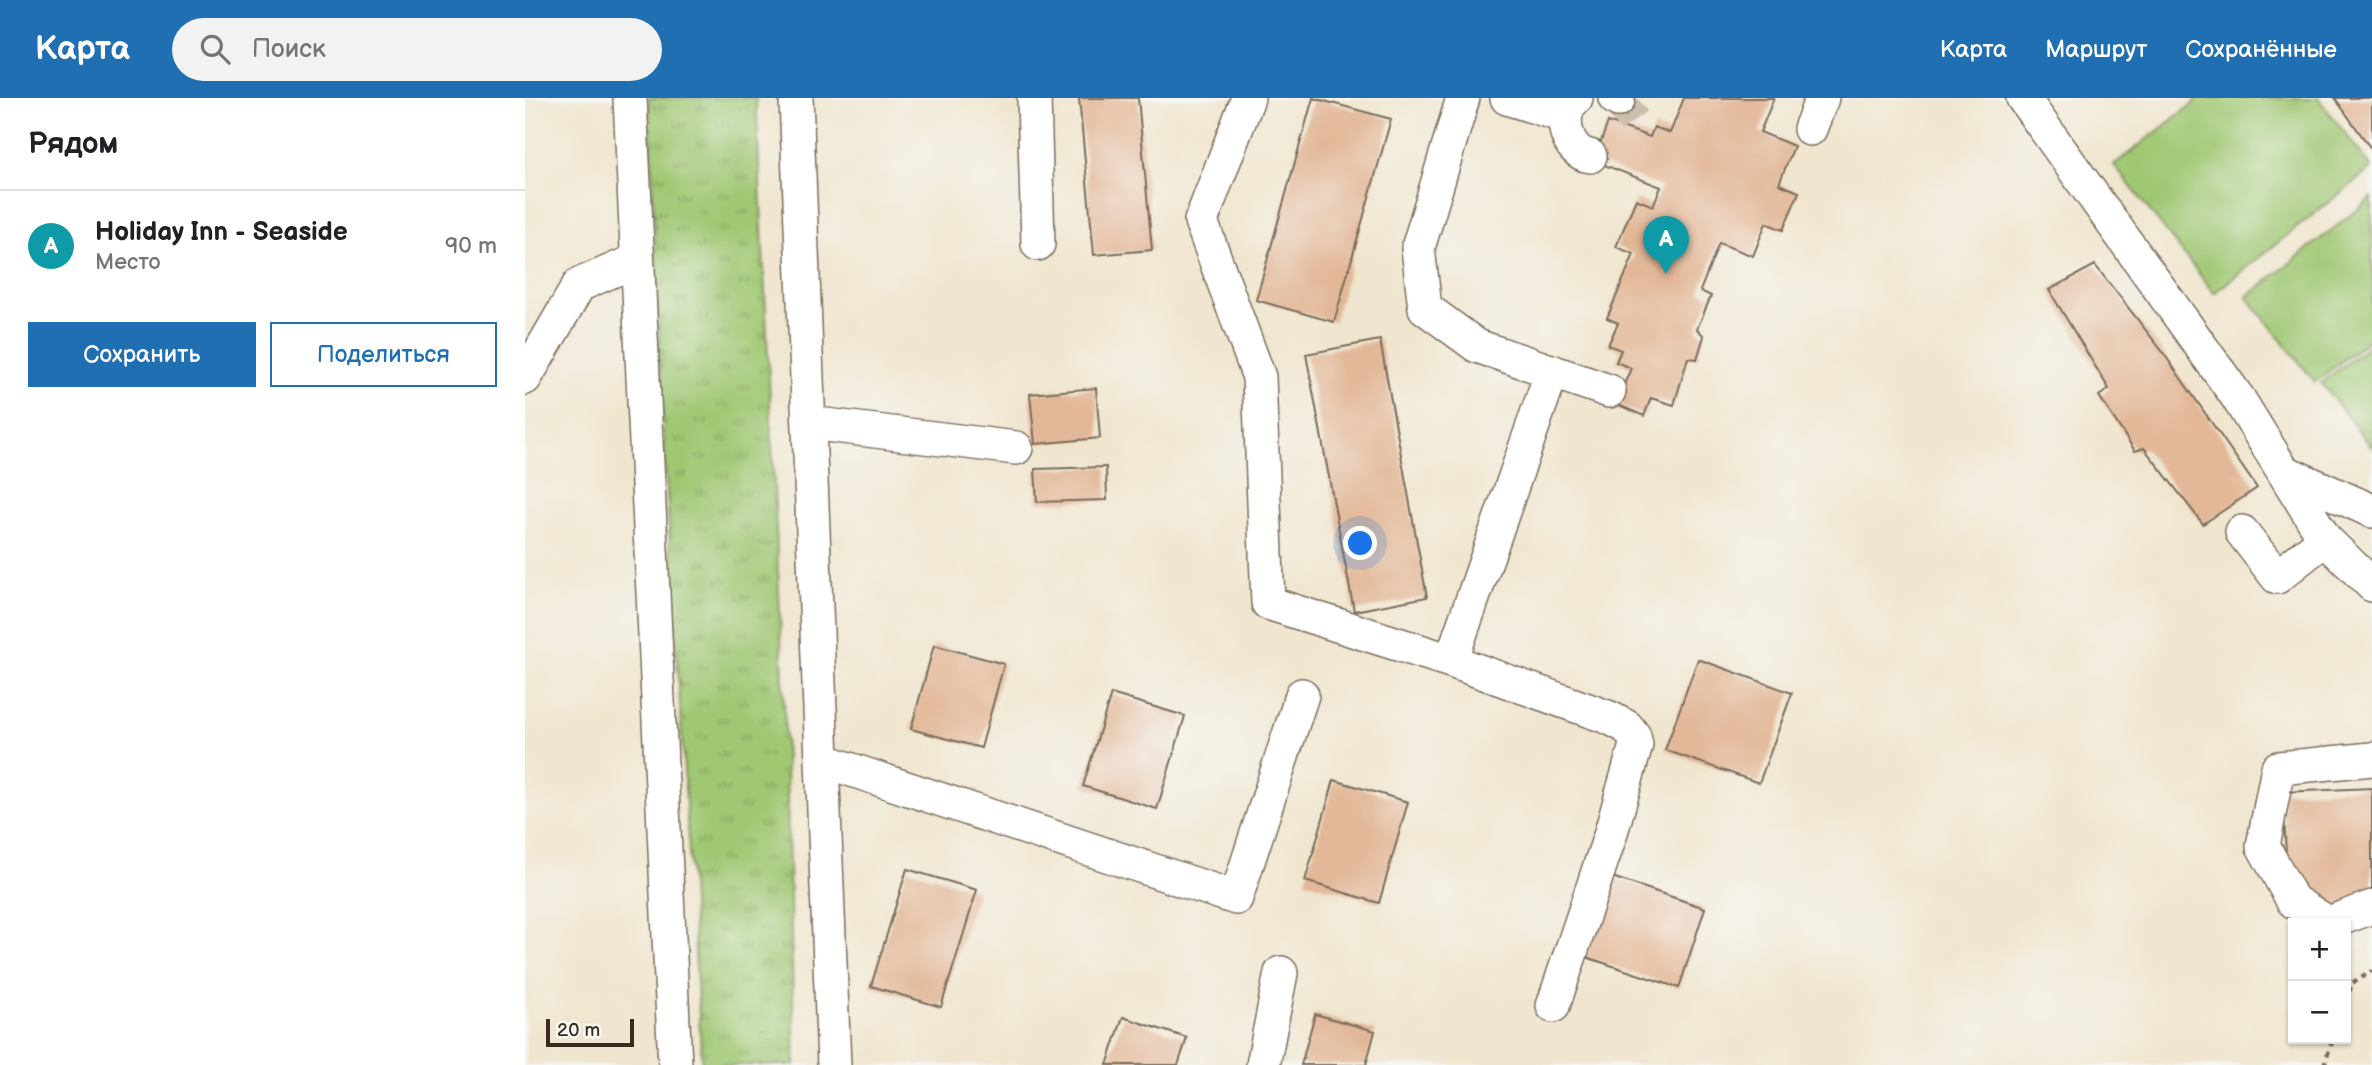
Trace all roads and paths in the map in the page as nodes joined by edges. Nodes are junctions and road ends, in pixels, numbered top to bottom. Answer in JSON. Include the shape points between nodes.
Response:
{"nodes":[{"id":1,"x":630,"y":98,"type":"edge"},
{"id":2,"x":796,"y":98,"type":"edge"},
{"id":3,"x":1034,"y":98,"type":"edge"},
{"id":4,"x":1248,"y":98,"type":"edge"},
{"id":5,"x":1463,"y":98,"type":"edge"},
{"id":6,"x":1507,"y":98,"type":"edge"},
{"id":7,"x":1822,"y":98,"type":"edge"},
{"id":8,"x":2023,"y":98,"type":"edge"},
{"id":9,"x":1570,"y":107,"type":"edge"},
{"id":10,"x":1810,"y":130,"type":"dead end"},
{"id":11,"x":1590,"y":156,"type":"dead end"},
{"id":12,"x":1038,"y":244,"type":"dead end"},
{"id":13,"x":637,"y":260,"type":"junction"},
{"id":14,"x":1552,"y":371,"type":"junction"},
{"id":15,"x":525,"y":378,"type":"edge"},
{"id":16,"x":1609,"y":391,"type":"dead end"},
{"id":17,"x":809,"y":423,"type":"junction"},
{"id":18,"x":1016,"y":448,"type":"dead end"},
{"id":19,"x":2285,"y":471,"type":"junction"},
{"id":20,"x":2372,"y":511,"type":"edge"},
{"id":21,"x":2242,"y":532,"type":"dead end"},
{"id":22,"x":2325,"y":539,"type":"junction"},
{"id":23,"x":2372,"y":585,"type":"edge"},
{"id":24,"x":1451,"y":661,"type":"junction"},
{"id":25,"x":1302,"y":695,"type":"dead end"},
{"id":26,"x":2372,"y":759,"type":"edge"},
{"id":27,"x":822,"y":760,"type":"junction"},
{"id":28,"x":2372,"y":907,"type":"edge"},
{"id":29,"x":2320,"y":918,"type":"edge"},
{"id":30,"x":2342,"y":918,"type":"edge"},
{"id":31,"x":2372,"y":971,"type":"edge"},
{"id":32,"x":1281,"y":973,"type":"dead end"},
{"id":33,"x":2351,"y":986,"type":"edge"},
{"id":34,"x":1553,"y":1006,"type":"dead end"},
{"id":35,"x":2331,"y":1044,"type":"edge"},
{"id":36,"x":675,"y":1065,"type":"edge"},
{"id":37,"x":834,"y":1065,"type":"edge"},
{"id":38,"x":1263,"y":1065,"type":"edge"},
{"id":39,"x":2323,"y":1065,"type":"edge"}],
"edges":[{"from":1,"to":13,"type":"lane"},
{"from":2,"to":17,"type":"lane"},
{"from":3,"to":12,"type":"lane"},
{"from":4,"to":24,"type":"lane","via":[[1201,221],[1259,377],[1268,603]]},
{"from":5,"to":14,"type":"lane","via":[[1418,248],[1425,308],[1477,346]]},
{"from":6,"to":9,"type":"lane"},
{"from":7,"to":10,"type":"lane"},
{"from":8,"to":19,"type":"lane","via":[[2173,305]]},
{"from":9,"to":11,"type":"lane","via":[[1565,129],[1582,155]]},
{"from":13,"to":15,"type":"lane","via":[[579,285]]},
{"from":13,"to":36,"type":"lane"},
{"from":14,"to":16,"type":"lane"},
{"from":14,"to":24,"type":"lane"},
{"from":17,"to":18,"type":"lane"},
{"from":17,"to":27,"type":"lane"},
{"from":19,"to":20,"type":"lane"},
{"from":19,"to":22,"type":"lane"},
{"from":21,"to":22,"type":"lane","via":[[2277,577]]},
{"from":22,"to":23,"type":"lane"},
{"from":24,"to":34,"type":"lane","via":[[1610,718],[1634,736],[1626,786]]},
{"from":25,"to":27,"type":"lane","via":[[1236,898]]},
{"from":26,"to":29,"type":"lane","via":[[2278,768],[2263,846],[2293,901]]},
{"from":27,"to":37,"type":"lane"},
{"from":28,"to":30,"type":"lane"},
{"from":31,"to":33,"type":"path"},
{"from":32,"to":38,"type":"lane"},
{"from":35,"to":39,"type":"path"}]}
